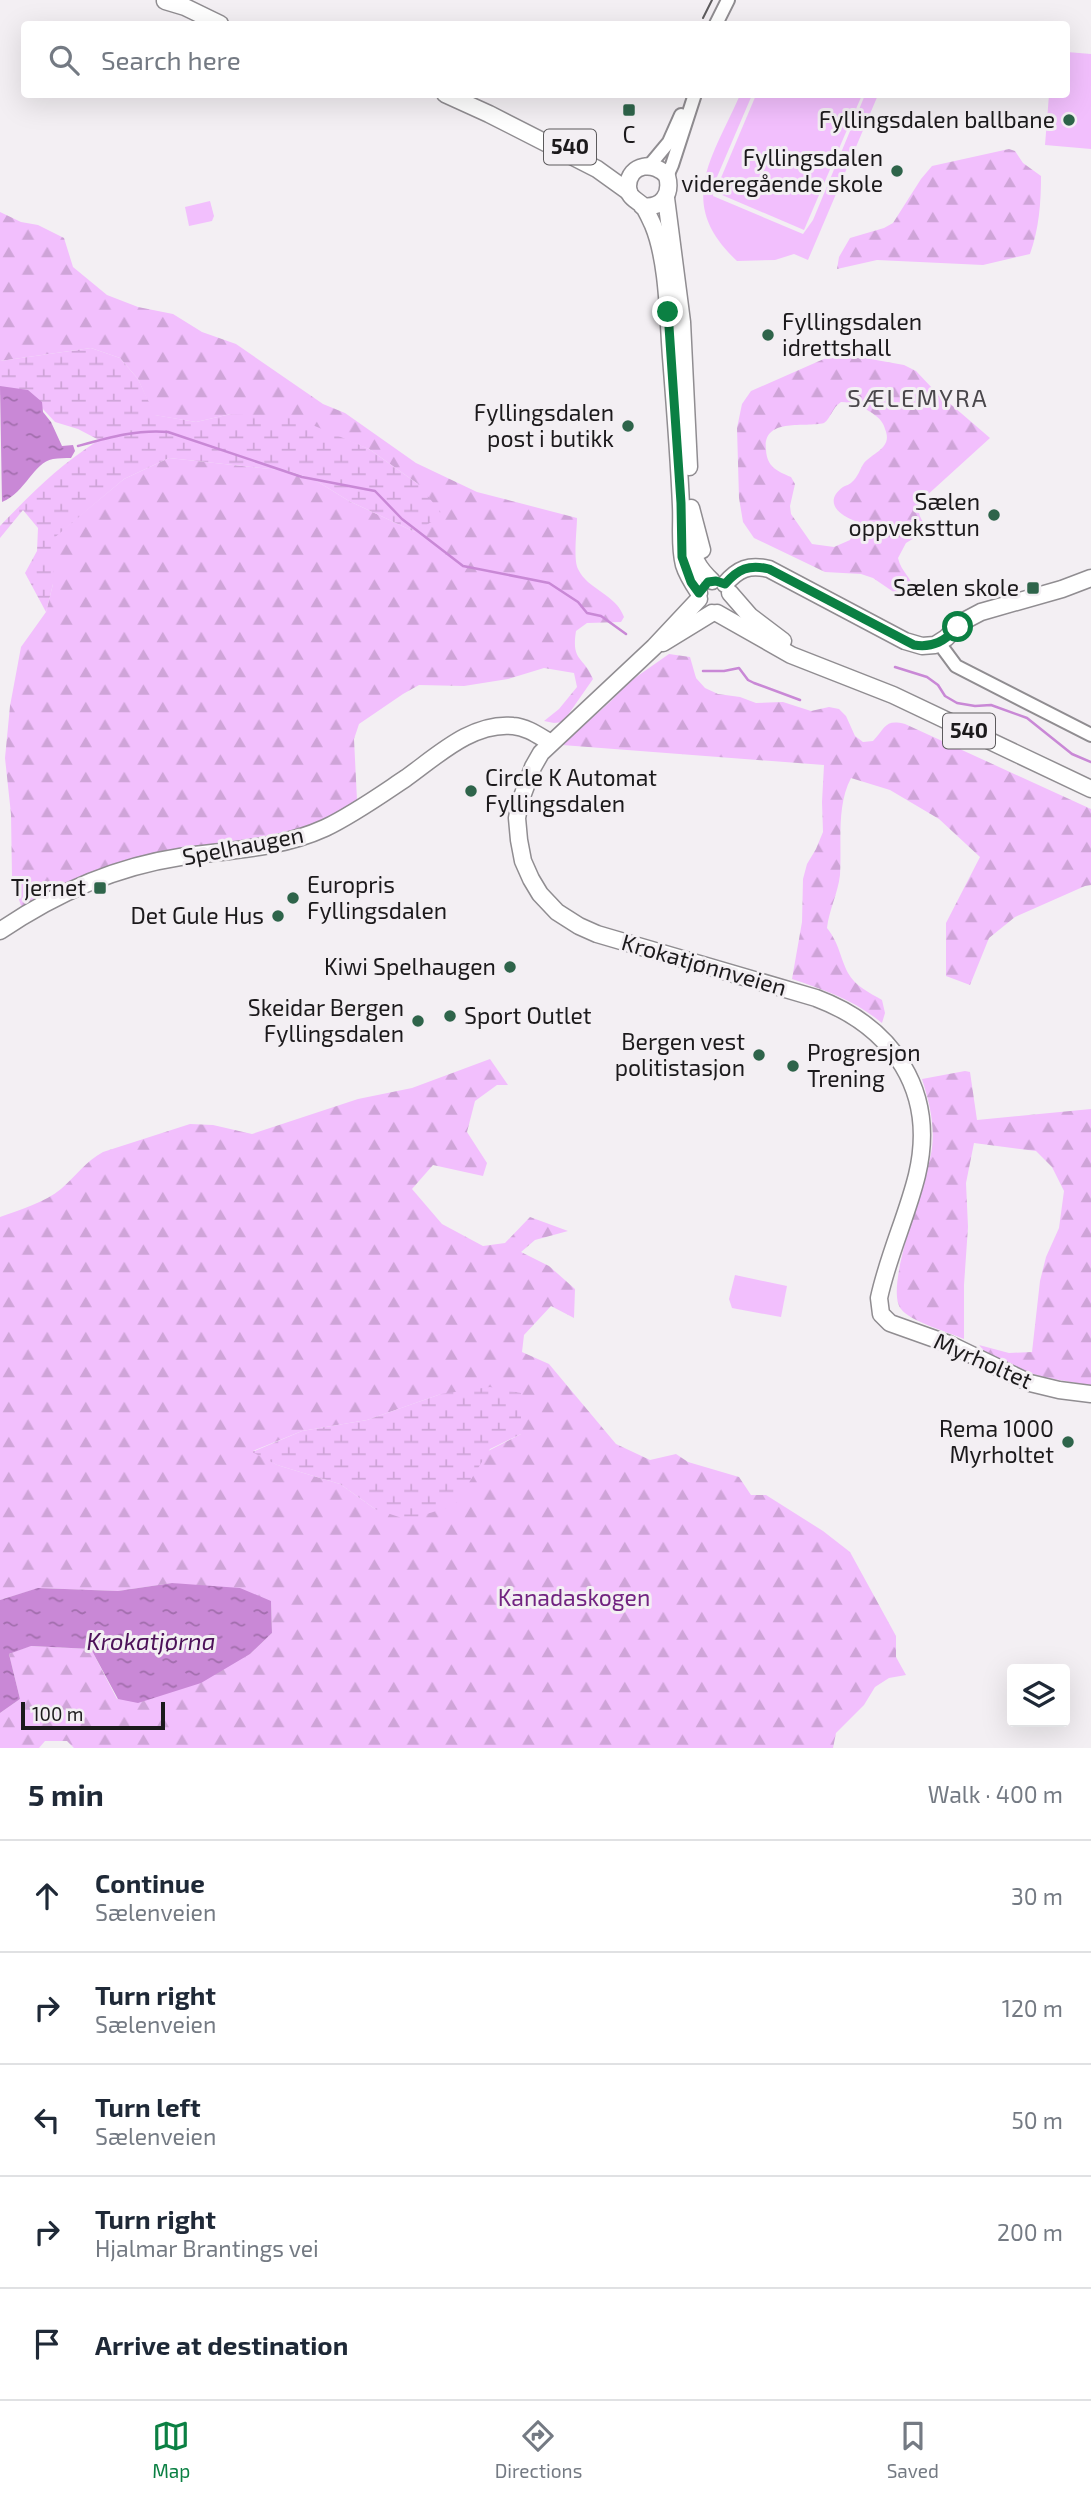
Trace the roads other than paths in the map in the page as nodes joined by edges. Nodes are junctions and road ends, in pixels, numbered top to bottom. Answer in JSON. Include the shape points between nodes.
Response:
{"nodes":[{"id":1,"x":164,"y":0,"type":"edge"},
{"id":2,"x":728,"y":0,"type":"edge"},
{"id":3,"x":734,"y":0,"type":"edge"},
{"id":4,"x":191,"y":21,"type":"edge"},
{"id":5,"x":214,"y":21,"type":"edge"},
{"id":6,"x":718,"y":21,"type":"edge"},
{"id":7,"x":724,"y":21,"type":"edge"},
{"id":8,"x":454,"y":98,"type":"edge"},
{"id":9,"x":474,"y":98,"type":"edge"},
{"id":10,"x":686,"y":98,"type":"edge"},
{"id":11,"x":694,"y":98,"type":"edge"},
{"id":12,"x":641,"y":169,"type":"junction"},
{"id":13,"x":667,"y":176,"type":"junction"},
{"id":14,"x":629,"y":192,"type":"junction"},
{"id":15,"x":666,"y":198,"type":"junction"},
{"id":16,"x":642,"y":206,"type":"junction"},
{"id":17,"x":1091,"y":578,"type":"edge"},
{"id":18,"x":721,"y":585,"type":"junction"},
{"id":19,"x":699,"y":596,"type":"junction"},
{"id":20,"x":715,"y":612,"type":"junction"},
{"id":21,"x":939,"y":643,"type":"junction"},
{"id":22,"x":654,"y":647,"type":"junction"},
{"id":23,"x":846,"y":676,"type":"junction"},
{"id":24,"x":1091,"y":735,"type":"edge"},
{"id":25,"x":551,"y":743,"type":"junction"},
{"id":26,"x":1091,"y":789,"type":"edge"},
{"id":27,"x":0,"y":931,"type":"edge"},
{"id":28,"x":881,"y":1314,"type":"joint"},
{"id":29,"x":1091,"y":1394,"type":"edge"}],
"edges":[{"from":1,"to":4,"type":"main road"},
{"from":1,"to":5,"type":"main road"},
{"from":2,"to":6,"type":"street"},
{"from":3,"to":7,"type":"street"},
{"from":8,"to":14,"type":"main road","number":"540","via":[[597,169]]},
{"from":9,"to":12,"type":"main road","number":"540","via":[[599,161]]},
{"from":10,"to":12,"type":"street","via":[[669,142]]},
{"from":11,"to":13,"type":"street"},
{"from":12,"to":13,"type":"main road","number":"540","via":[[660,169]]},
{"from":12,"to":14,"type":"main road","via":[[629,180]]},
{"from":13,"to":15,"type":"main road","number":"540"},
{"from":14,"to":16,"type":"main road","number":"540"},
{"from":15,"to":16,"type":"main road"},
{"from":15,"to":18,"type":"main road","number":"540","via":[[682,322],[691,508],[701,546]]},
{"from":16,"to":19,"type":"main road","number":"540","via":[[659,243],[682,557]]},
{"from":17,"to":21,"type":"main road","via":[[981,612]]},
{"from":18,"to":19,"type":"main road","via":[[704,585]]},
{"from":18,"to":20,"type":"main road","via":[[729,603]]},
{"from":18,"to":21,"type":"main road","via":[[750,566],[769,569],[905,641],[922,646]]},
{"from":18,"to":23,"type":"main road","number":"540","via":[[779,639]]},
{"from":19,"to":20,"type":"main road","number":"540","via":[[703,608]]},
{"from":19,"to":22,"type":"main road","name":"Krokatjønnveien"},
{"from":20,"to":22,"type":"main road","name":"Krokatjønnveien"},
{"from":20,"to":23,"type":"main road","number":"540","via":[[791,655]]},
{"from":21,"to":24,"type":"street","via":[[962,670]]},
{"from":22,"to":25,"type":"main road","name":"Krokatjønnveien"},
{"from":23,"to":26,"type":"main road","number":"540"},
{"from":25,"to":27,"type":"main road","name":"Spelhaugen","via":[[516,726],[486,728],[460,740],[359,809],[309,835],[122,869],[57,897]]},
{"from":25,"to":28,"type":"main road","name":"Krokatjønnveien","via":[[533,767],[517,818],[523,861],[557,912],[597,934],[838,1006],[876,1031],[908,1074],[920,1114],[920,1160],[880,1292]]},
{"from":28,"to":29,"type":"main road","name":"Myrholtet","via":[[890,1323],[949,1344],[1022,1380]]}]}
